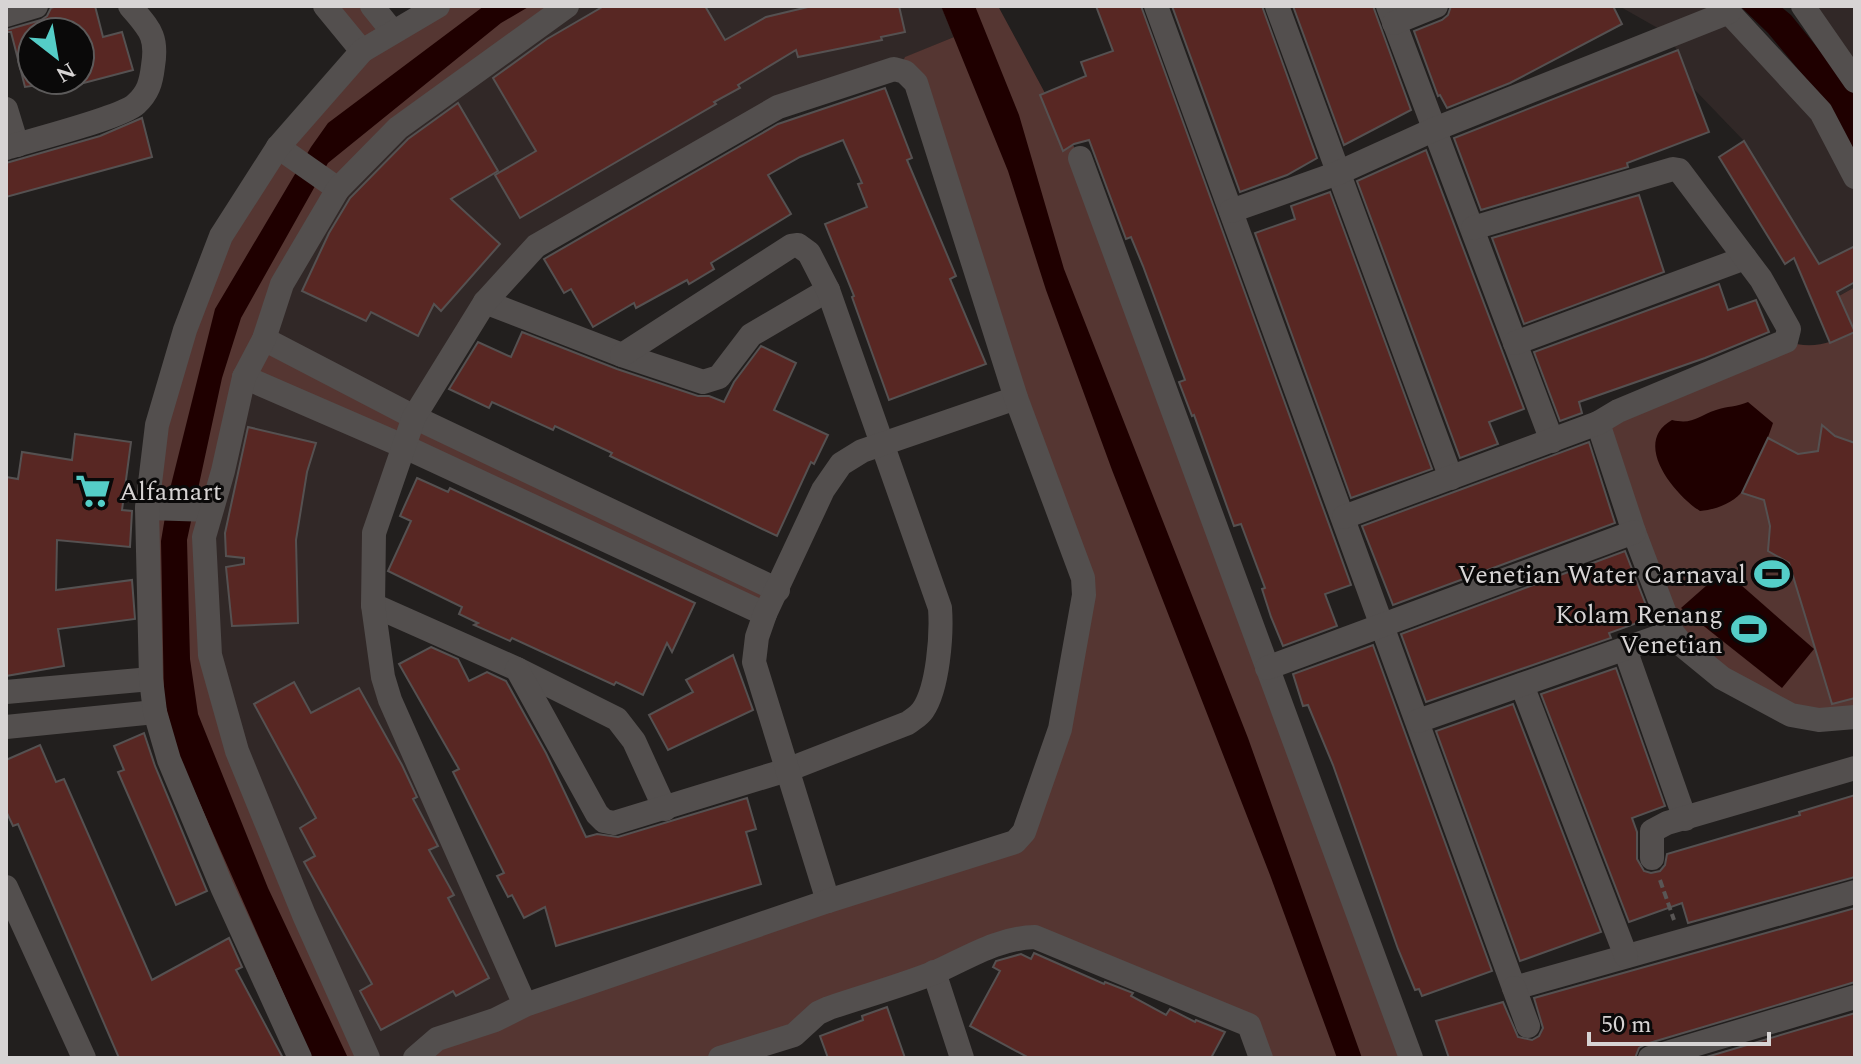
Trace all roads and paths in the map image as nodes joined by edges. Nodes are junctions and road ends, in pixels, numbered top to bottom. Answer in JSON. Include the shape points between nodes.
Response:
{"nodes":[{"id":1,"x":36,"y":6,"type":"edge"},
{"id":2,"x":130,"y":6,"type":"edge"},
{"id":3,"x":325,"y":6,"type":"edge"},
{"id":4,"x":372,"y":6,"type":"edge"},
{"id":5,"x":438,"y":6,"type":"edge"},
{"id":6,"x":567,"y":6,"type":"edge"},
{"id":7,"x":1156,"y":6,"type":"edge"},
{"id":8,"x":1277,"y":6,"type":"edge"},
{"id":9,"x":1436,"y":6,"type":"edge"},
{"id":10,"x":1803,"y":6,"type":"edge"},
{"id":11,"x":1726,"y":9,"type":"edge"},
{"id":12,"x":6,"y":15,"type":"edge"},
{"id":13,"x":1391,"y":15,"type":"edge"},
{"id":14,"x":393,"y":32,"type":"junction"},
{"id":15,"x":362,"y":51,"type":"junction"},
{"id":16,"x":1855,"y":81,"type":"edge"},
{"id":17,"x":6,"y":109,"type":"edge"},
{"id":18,"x":1435,"y":129,"type":"junction"},
{"id":19,"x":11,"y":146,"type":"edge"},
{"id":20,"x":288,"y":153,"type":"junction"},
{"id":21,"x":1080,"y":158,"type":"dead end"},
{"id":22,"x":1338,"y":173,"type":"junction"},
{"id":23,"x":1855,"y":177,"type":"edge"},
{"id":24,"x":332,"y":185,"type":"junction"},
{"id":25,"x":1231,"y":211,"type":"junction"},
{"id":26,"x":1473,"y":228,"type":"junction"},
{"id":27,"x":1745,"y":258,"type":"junction"},
{"id":28,"x":828,"y":290,"type":"junction"},
{"id":29,"x":485,"y":302,"type":"junction"},
{"id":30,"x":264,"y":339,"type":"junction"},
{"id":31,"x":1515,"y":343,"type":"junction"},
{"id":32,"x":622,"y":355,"type":"junction"},
{"id":33,"x":244,"y":377,"type":"junction"},
{"id":34,"x":1016,"y":398,"type":"junction"},
{"id":35,"x":414,"y":417,"type":"junction"},
{"id":36,"x":1598,"y":423,"type":"junction"},
{"id":37,"x":1552,"y":441,"type":"junction"},
{"id":38,"x":883,"y":444,"type":"junction"},
{"id":39,"x":403,"y":446,"type":"junction"},
{"id":40,"x":1451,"y":478,"type":"junction"},
{"id":41,"x":565,"y":489,"type":"junction"},
{"id":42,"x":147,"y":508,"type":"junction"},
{"id":43,"x":211,"y":510,"type":"junction"},
{"id":44,"x":551,"y":515,"type":"junction"},
{"id":45,"x":1344,"y":517,"type":"junction"},
{"id":46,"x":1634,"y":532,"type":"junction"},
{"id":47,"x":778,"y":590,"type":"junction"},
{"id":48,"x":373,"y":605,"type":"junction"},
{"id":49,"x":765,"y":614,"type":"junction"},
{"id":50,"x":1383,"y":625,"type":"junction"},
{"id":51,"x":1672,"y":632,"type":"junction"},
{"id":52,"x":1625,"y":649,"type":"junction"},
{"id":53,"x":1267,"y":668,"type":"junction"},
{"id":54,"x":517,"y":669,"type":"junction"},
{"id":55,"x":151,"y":679,"type":"junction"},
{"id":56,"x":1522,"y":685,"type":"junction"},
{"id":57,"x":6,"y":692,"type":"edge"},
{"id":58,"x":155,"y":712,"type":"junction"},
{"id":59,"x":1855,"y":717,"type":"edge"},
{"id":60,"x":1418,"y":721,"type":"junction"},
{"id":61,"x":6,"y":727,"type":"edge"},
{"id":62,"x":1855,"y":768,"type":"edge"},
{"id":63,"x":787,"y":770,"type":"junction"},
{"id":64,"x":665,"y":809,"type":"junction"},
{"id":65,"x":1685,"y":819,"type":"junction"},
{"id":66,"x":1652,"y":858,"type":"joint"},
{"id":67,"x":6,"y":887,"type":"edge"},
{"id":68,"x":1855,"y":892,"type":"edge"},
{"id":69,"x":828,"y":901,"type":"junction"},
{"id":70,"x":1682,"y":941,"type":"junction"},
{"id":71,"x":1626,"y":956,"type":"junction"},
{"id":72,"x":934,"y":972,"type":"junction"},
{"id":73,"x":1514,"y":988,"type":"junction"},
{"id":74,"x":1855,"y":997,"type":"edge"},
{"id":75,"x":525,"y":1005,"type":"junction"},
{"id":76,"x":1528,"y":1026,"type":"dead end"},
{"id":77,"x":798,"y":1046,"type":"edge"},
{"id":78,"x":963,"y":1057,"type":"edge"},
{"id":79,"x":84,"y":1058,"type":"edge"},
{"id":80,"x":300,"y":1058,"type":"edge"},
{"id":81,"x":368,"y":1058,"type":"edge"},
{"id":82,"x":415,"y":1058,"type":"edge"},
{"id":83,"x":720,"y":1058,"type":"edge"},
{"id":84,"x":1261,"y":1058,"type":"edge"},
{"id":85,"x":1411,"y":1058,"type":"edge"},
{"id":86,"x":1650,"y":1058,"type":"edge"}],
"edges":[{"from":1,"to":12,"type":"street"},
{"from":2,"to":19,"type":"street","via":[[155,40],[147,93],[128,110]]},
{"from":3,"to":15,"type":"street"},
{"from":4,"to":14,"type":"street"},
{"from":5,"to":14,"type":"street"},
{"from":6,"to":24,"type":"street","via":[[398,128]]},
{"from":7,"to":25,"type":"street"},
{"from":8,"to":22,"type":"street"},
{"from":9,"to":13,"type":"street"},
{"from":10,"to":16,"type":"street"},
{"from":11,"to":18,"type":"street"},
{"from":11,"to":23,"type":"street","via":[[1821,112]]},
{"from":13,"to":18,"type":"street"},
{"from":14,"to":15,"type":"street"},
{"from":15,"to":20,"type":"street"},
{"from":17,"to":19,"type":"street"},
{"from":18,"to":22,"type":"street"},
{"from":18,"to":26,"type":"street"},
{"from":20,"to":24,"type":"street"},
{"from":20,"to":42,"type":"street","via":[[221,236],[157,425]]},
{"from":21,"to":53,"type":"street"},
{"from":22,"to":25,"type":"street"},
{"from":22,"to":40,"type":"street"},
{"from":24,"to":30,"type":"street","via":[[282,284]]},
{"from":25,"to":45,"type":"street"},
{"from":26,"to":27,"type":"street","via":[[1673,169],[1683,173]]},
{"from":26,"to":31,"type":"street"},
{"from":27,"to":31,"type":"street"},
{"from":27,"to":36,"type":"street","via":[[1789,329],[1786,341]]},
{"from":28,"to":32,"type":"street","via":[[751,335],[715,380],[703,382]]},
{"from":28,"to":32,"type":"street","via":[[809,253],[791,246]]},
{"from":28,"to":38,"type":"street"},
{"from":29,"to":32,"type":"street"},
{"from":29,"to":34,"type":"street","via":[[536,246],[751,122],[778,107],[894,69],[916,83]]},
{"from":29,"to":35,"type":"street"},
{"from":30,"to":33,"type":"street"},
{"from":30,"to":35,"type":"street"},
{"from":31,"to":37,"type":"street"},
{"from":33,"to":39,"type":"street"},
{"from":33,"to":43,"type":"street"},
{"from":34,"to":38,"type":"street"},
{"from":34,"to":69,"type":"street","via":[[1083,578],[1084,595],[1060,729],[1029,821],[1015,842]]},
{"from":35,"to":39,"type":"street"},
{"from":35,"to":41,"type":"street"},
{"from":36,"to":37,"type":"street"},
{"from":36,"to":46,"type":"street"},
{"from":37,"to":40,"type":"street"},
{"from":38,"to":47,"type":"street","via":[[841,464],[823,490]]},
{"from":38,"to":63,"type":"street","via":[[940,608],[940,647],[928,700],[908,723]]},
{"from":39,"to":44,"type":"street"},
{"from":39,"to":48,"type":"street","via":[[374,533]]},
{"from":40,"to":45,"type":"street"},
{"from":41,"to":44,"type":"street"},
{"from":41,"to":47,"type":"street"},
{"from":42,"to":43,"type":"street"},
{"from":42,"to":55,"type":"street"},
{"from":43,"to":81,"type":"street","via":[[204,537],[210,655],[237,751]]},
{"from":44,"to":49,"type":"street"},
{"from":45,"to":50,"type":"street"},
{"from":46,"to":50,"type":"street"},
{"from":46,"to":51,"type":"street"},
{"from":47,"to":49,"type":"street"},
{"from":48,"to":54,"type":"street"},
{"from":48,"to":75,"type":"street","via":[[390,700]]},
{"from":49,"to":63,"type":"street","via":[[754,662]]},
{"from":50,"to":53,"type":"street"},
{"from":50,"to":60,"type":"street"},
{"from":51,"to":52,"type":"street"},
{"from":51,"to":59,"type":"street","via":[[1722,678],[1791,715],[1819,720]]},
{"from":52,"to":56,"type":"street"},
{"from":52,"to":65,"type":"street"},
{"from":53,"to":85,"type":"street"},
{"from":54,"to":64,"type":"street","via":[[617,719],[634,741]]},
{"from":54,"to":64,"type":"street","via":[[604,821]]},
{"from":55,"to":57,"type":"street"},
{"from":55,"to":58,"type":"street"},
{"from":56,"to":60,"type":"street"},
{"from":56,"to":71,"type":"street"},
{"from":58,"to":61,"type":"street"},
{"from":58,"to":80,"type":"street","via":[[217,875]]},
{"from":60,"to":73,"type":"street"},
{"from":62,"to":65,"type":"street"},
{"from":63,"to":64,"type":"street"},
{"from":63,"to":69,"type":"street"},
{"from":65,"to":66,"type":"street","via":[[1652,831]]},
{"from":66,"to":70,"type":"path"},
{"from":67,"to":79,"type":"street"},
{"from":68,"to":70,"type":"street"},
{"from":69,"to":75,"type":"street"},
{"from":70,"to":71,"type":"street"},
{"from":71,"to":73,"type":"street"},
{"from":72,"to":77,"type":"street","via":[[818,1013]]},
{"from":72,"to":78,"type":"street"},
{"from":72,"to":84,"type":"street","via":[[995,943],[1035,937],[1238,1019],[1249,1025]]},
{"from":73,"to":76,"type":"street"},
{"from":74,"to":86,"type":"street"},
{"from":75,"to":82,"type":"street","via":[[437,1039]]},
{"from":77,"to":83,"type":"street"}]}
